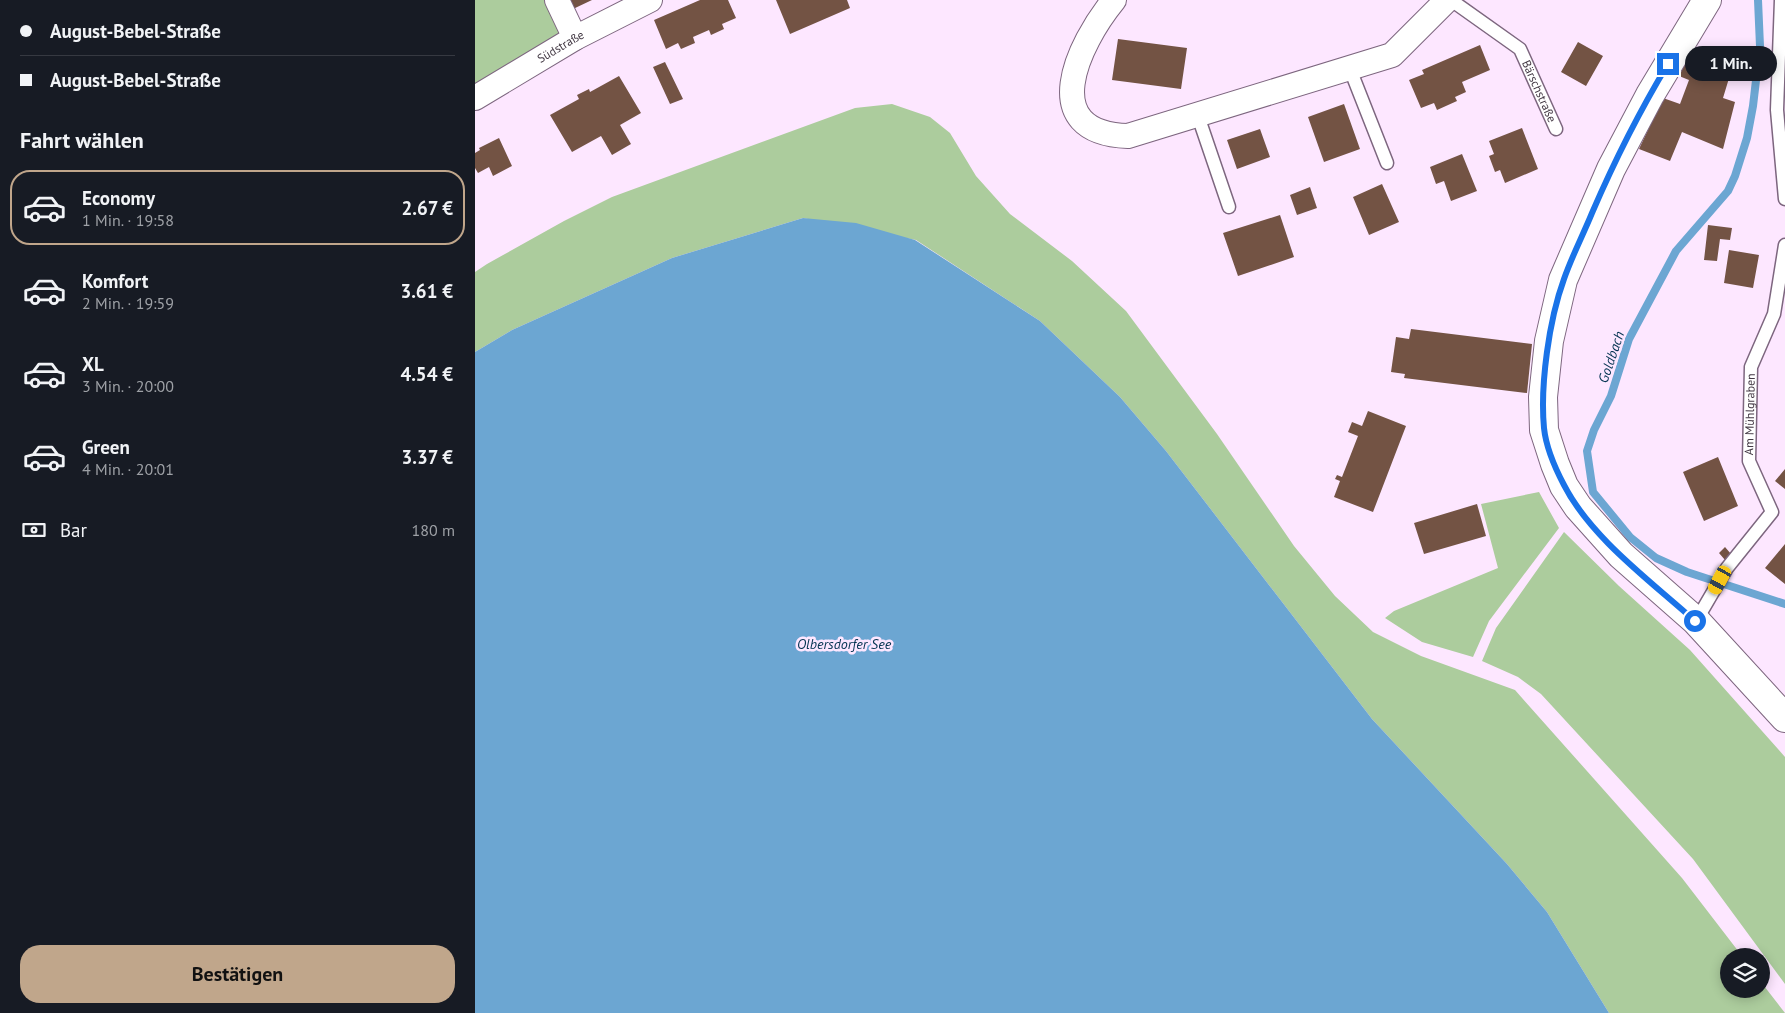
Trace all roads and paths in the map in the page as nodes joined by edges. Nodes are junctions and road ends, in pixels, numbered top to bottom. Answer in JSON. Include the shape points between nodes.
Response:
{"nodes":[{"id":1,"x":557,"y":0,"type":"edge"},
{"id":2,"x":650,"y":0,"type":"edge"},
{"id":3,"x":1114,"y":0,"type":"edge"},
{"id":4,"x":1449,"y":0,"type":"edge"},
{"id":5,"x":1707,"y":0,"type":"edge"},
{"id":6,"x":1781,"y":0,"type":"edge"},
{"id":7,"x":575,"y":38,"type":"junction"},
{"id":8,"x":1350,"y":69,"type":"junction"},
{"id":9,"x":475,"y":98,"type":"edge"},
{"id":10,"x":1198,"y":116,"type":"junction"},
{"id":11,"x":1556,"y":129,"type":"dead end"},
{"id":12,"x":1387,"y":162,"type":"dead end"},
{"id":13,"x":1785,"y":199,"type":"edge"},
{"id":14,"x":1229,"y":207,"type":"dead end"},
{"id":15,"x":1785,"y":245,"type":"edge"},
{"id":16,"x":1695,"y":621,"type":"junction"},
{"id":17,"x":1785,"y":718,"type":"edge"}],
"edges":[{"from":1,"to":7,"type":"street"},
{"from":2,"to":7,"type":"street","name":"Südstraße"},
{"from":3,"to":10,"type":"street","name":"Bärschstraße","via":[[1089,37],[1076,69],[1071,97],[1073,109],[1089,126],[1106,136],[1134,136]]},
{"from":4,"to":8,"type":"street","name":"Bärschstraße","via":[[1392,55]]},
{"from":4,"to":11,"type":"lane","name":"Bärschstraße","via":[[1520,49]]},
{"from":5,"to":16,"type":"street","via":[[1650,95],[1611,169],[1563,280],[1549,341],[1543,397],[1544,430],[1549,449],[1564,486],[1578,507],[1621,554]]},
{"from":6,"to":13,"type":"lane","via":[[1777,110]]},
{"from":7,"to":9,"type":"street","name":"Südstraße"},
{"from":8,"to":10,"type":"street","name":"Bärschstraße"},
{"from":8,"to":12,"type":"lane"},
{"from":10,"to":14,"type":"lane"},
{"from":15,"to":16,"type":"lane","name":"Am Mühlgraben","via":[[1774,314],[1751,367],[1749,461],[1772,512],[1727,568]]},
{"from":16,"to":17,"type":"street"}]}
